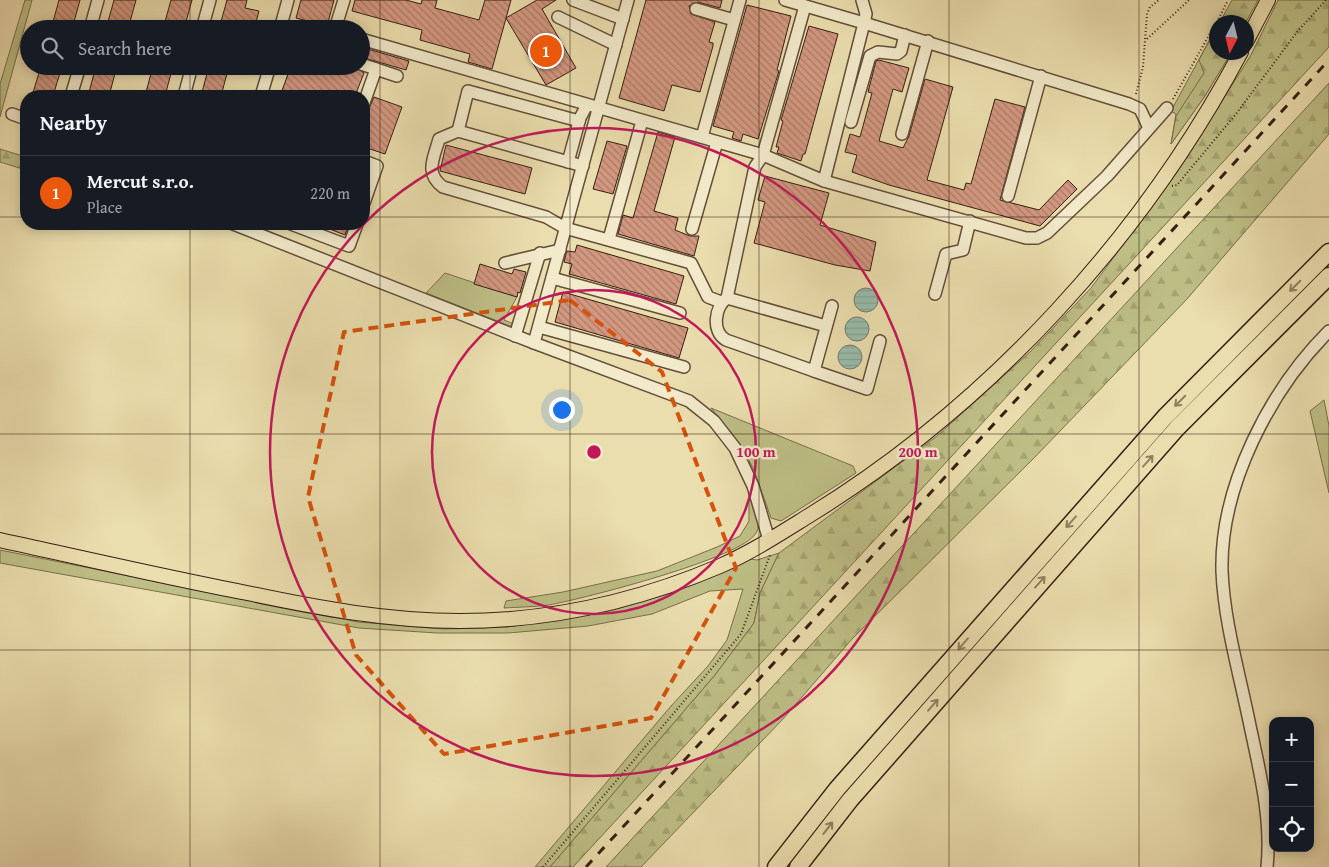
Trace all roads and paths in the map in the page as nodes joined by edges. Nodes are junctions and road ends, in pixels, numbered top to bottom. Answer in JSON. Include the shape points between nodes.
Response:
{"nodes":[{"id":1,"x":98,"y":0,"type":"edge"},
{"id":2,"x":210,"y":0,"type":"edge"},
{"id":3,"x":288,"y":0,"type":"edge"},
{"id":4,"x":344,"y":0,"type":"edge"},
{"id":5,"x":573,"y":0,"type":"edge"},
{"id":6,"x":628,"y":0,"type":"edge"},
{"id":7,"x":740,"y":0,"type":"edge"},
{"id":8,"x":785,"y":0,"type":"edge"},
{"id":9,"x":862,"y":0,"type":"edge"},
{"id":10,"x":1158,"y":0,"type":"edge"},
{"id":11,"x":1189,"y":0,"type":"edge"},
{"id":12,"x":1228,"y":0,"type":"edge"},
{"id":13,"x":1268,"y":0,"type":"edge"},
{"id":14,"x":1326,"y":0,"type":"edge"},
{"id":15,"x":805,"y":6,"type":"junction"},
{"id":16,"x":696,"y":9,"type":"dead end"},
{"id":17,"x":1221,"y":15,"type":"edge"},
{"id":18,"x":558,"y":17,"type":"dead end"},
{"id":19,"x":623,"y":19,"type":"junction"},
{"id":20,"x":92,"y":20,"type":"edge"},
{"id":21,"x":204,"y":20,"type":"edge"},
{"id":22,"x":284,"y":20,"type":"edge"},
{"id":23,"x":338,"y":20,"type":"edge"},
{"id":24,"x":734,"y":20,"type":"junction"},
{"id":25,"x":864,"y":22,"type":"junction"},
{"id":26,"x":1254,"y":27,"type":"edge"},
{"id":27,"x":906,"y":35,"type":"junction"},
{"id":28,"x":1209,"y":37,"type":"edge"},
{"id":29,"x":1146,"y":40,"type":"junction"},
{"id":30,"x":370,"y":42,"type":"edge"},
{"id":31,"x":928,"y":42,"type":"junction"},
{"id":32,"x":616,"y":46,"type":"junction"},
{"id":33,"x":1236,"y":60,"type":"edge"},
{"id":34,"x":370,"y":68,"type":"edge"},
{"id":35,"x":376,"y":70,"type":"junction"},
{"id":36,"x":78,"y":75,"type":"edge"},
{"id":37,"x":190,"y":75,"type":"edge"},
{"id":38,"x":267,"y":75,"type":"edge"},
{"id":39,"x":397,"y":76,"type":"dead end"},
{"id":40,"x":1041,"y":76,"type":"junction"},
{"id":41,"x":74,"y":90,"type":"edge"},
{"id":42,"x":186,"y":90,"type":"edge"},
{"id":43,"x":263,"y":90,"type":"edge"},
{"id":44,"x":369,"y":90,"type":"edge"},
{"id":45,"x":587,"y":105,"type":"junction"},
{"id":46,"x":1136,"y":107,"type":"junction"},
{"id":47,"x":599,"y":108,"type":"junction"},
{"id":48,"x":1167,"y":108,"type":"joint"},
{"id":49,"x":12,"y":114,"type":"dead end"},
{"id":50,"x":20,"y":116,"type":"edge"},
{"id":51,"x":579,"y":121,"type":"junction"},
{"id":52,"x":642,"y":121,"type":"junction"},
{"id":53,"x":851,"y":122,"type":"dead end"},
{"id":54,"x":1149,"y":128,"type":"junction"},
{"id":55,"x":458,"y":131,"type":"junction"},
{"id":56,"x":902,"y":134,"type":"dead end"},
{"id":57,"x":702,"y":137,"type":"junction"},
{"id":58,"x":717,"y":142,"type":"junction"},
{"id":59,"x":763,"y":155,"type":"junction"},
{"id":60,"x":568,"y":162,"type":"junction"},
{"id":61,"x":370,"y":163,"type":"edge"},
{"id":62,"x":583,"y":166,"type":"junction"},
{"id":63,"x":370,"y":181,"type":"edge"},
{"id":64,"x":824,"y":181,"type":"junction"},
{"id":65,"x":1156,"y":187,"type":"junction"},
{"id":66,"x":1008,"y":196,"type":"dead end"},
{"id":67,"x":970,"y":221,"type":"junction"},
{"id":68,"x":565,"y":228,"type":"junction"},
{"id":69,"x":248,"y":230,"type":"edge"},
{"id":70,"x":289,"y":230,"type":"edge"},
{"id":71,"x":307,"y":230,"type":"edge"},
{"id":72,"x":355,"y":230,"type":"edge"},
{"id":73,"x":692,"y":230,"type":"dead end"},
{"id":74,"x":609,"y":239,"type":"junction"},
{"id":75,"x":283,"y":244,"type":"junction"},
{"id":76,"x":560,"y":250,"type":"junction"},
{"id":77,"x":1329,"y":252,"type":"edge"},
{"id":78,"x":540,"y":253,"type":"junction"},
{"id":79,"x":505,"y":263,"type":"dead end"},
{"id":80,"x":1329,"y":276,"type":"edge"},
{"id":81,"x":552,"y":278,"type":"junction"},
{"id":82,"x":935,"y":294,"type":"dead end"},
{"id":83,"x":724,"y":300,"type":"junction"},
{"id":84,"x":832,"y":306,"type":"dead end"},
{"id":85,"x":680,"y":313,"type":"dead end"},
{"id":86,"x":826,"y":326,"type":"junction"},
{"id":87,"x":540,"y":327,"type":"junction"},
{"id":88,"x":1329,"y":331,"type":"edge"},
{"id":89,"x":515,"y":336,"type":"junction"},
{"id":90,"x":880,"y":341,"type":"dead end"},
{"id":91,"x":534,"y":344,"type":"junction"},
{"id":92,"x":684,"y":367,"type":"dead end"},
{"id":93,"x":814,"y":371,"type":"junction"},
{"id":94,"x":0,"y":540,"type":"edge"},
{"id":95,"x":769,"y":540,"type":"junction"},
{"id":96,"x":543,"y":867,"type":"edge"},
{"id":97,"x":776,"y":867,"type":"edge"},
{"id":98,"x":798,"y":867,"type":"edge"},
{"id":99,"x":1267,"y":867,"type":"edge"}],
"edges":[{"from":1,"to":20,"type":"street"},
{"from":2,"to":21,"type":"street"},
{"from":3,"to":22,"type":"street"},
{"from":4,"to":23,"type":"street"},
{"from":5,"to":19,"type":"street"},
{"from":6,"to":19,"type":"street"},
{"from":7,"to":24,"type":"street"},
{"from":8,"to":15,"type":"street"},
{"from":9,"to":25,"type":"street","via":[[866,14]]},
{"from":10,"to":29,"type":"path","via":[[1147,14]]},
{"from":11,"to":29,"type":"path"},
{"from":12,"to":17,"type":"path"},
{"from":13,"to":26,"type":"main road"},
{"from":14,"to":65,"type":"path","via":[[1297,32],[1236,114],[1177,185]]},
{"from":15,"to":25,"type":"street"},
{"from":15,"to":59,"type":"street"},
{"from":16,"to":24,"type":"street"},
{"from":18,"to":32,"type":"street"},
{"from":19,"to":32,"type":"street"},
{"from":24,"to":57,"type":"street"},
{"from":25,"to":27,"type":"street"},
{"from":25,"to":64,"type":"street"},
{"from":27,"to":31,"type":"street"},
{"from":27,"to":53,"type":"street","via":[[898,54],[878,52],[870,56]]},
{"from":28,"to":48,"type":"path"},
{"from":29,"to":46,"type":"path"},
{"from":30,"to":45,"type":"street"},
{"from":31,"to":40,"type":"street"},
{"from":31,"to":56,"type":"street"},
{"from":32,"to":47,"type":"street"},
{"from":33,"to":65,"type":"main road","via":[[1204,116]]},
{"from":34,"to":35,"type":"street"},
{"from":35,"to":39,"type":"street"},
{"from":35,"to":44,"type":"street"},
{"from":36,"to":41,"type":"street"},
{"from":37,"to":42,"type":"street"},
{"from":38,"to":43,"type":"street"},
{"from":40,"to":46,"type":"street"},
{"from":40,"to":66,"type":"street"},
{"from":45,"to":47,"type":"street"},
{"from":45,"to":51,"type":"street"},
{"from":46,"to":54,"type":"street"},
{"from":47,"to":52,"type":"street"},
{"from":47,"to":62,"type":"street"},
{"from":48,"to":54,"type":"street"},
{"from":49,"to":50,"type":"street"},
{"from":51,"to":55,"type":"street","via":[[468,91]]},
{"from":51,"to":60,"type":"street"},
{"from":52,"to":57,"type":"street"},
{"from":52,"to":74,"type":"street"},
{"from":54,"to":67,"type":"street","via":[[1048,233],[1026,238]]},
{"from":55,"to":60,"type":"street"},
{"from":55,"to":68,"type":"street","via":[[439,139],[431,170],[434,180],[443,186],[546,217]]},
{"from":57,"to":58,"type":"street"},
{"from":58,"to":59,"type":"street"},
{"from":58,"to":73,"type":"street"},
{"from":59,"to":64,"type":"street"},
{"from":59,"to":83,"type":"street","via":[[755,167]]},
{"from":60,"to":62,"type":"street"},
{"from":61,"to":63,"type":"street","via":[[377,166]]},
{"from":62,"to":68,"type":"street"},
{"from":64,"to":67,"type":"street"},
{"from":65,"to":95,"type":"main road","via":[[1090,274],[1001,368],[892,460],[850,491]]},
{"from":67,"to":82,"type":"street","via":[[963,250],[946,254]]},
{"from":68,"to":74,"type":"street"},
{"from":68,"to":76,"type":"street"},
{"from":69,"to":75,"type":"street"},
{"from":70,"to":75,"type":"street"},
{"from":71,"to":72,"type":"street","via":[[349,246]]},
{"from":74,"to":83,"type":"street","via":[[690,262],[708,297]]},
{"from":75,"to":89,"type":"street"},
{"from":76,"to":78,"type":"street"},
{"from":76,"to":81,"type":"street"},
{"from":77,"to":97,"type":"highway","one_way":true,"via":[[1165,416],[837,789]]},
{"from":78,"to":79,"type":"street"},
{"from":78,"to":89,"type":"street"},
{"from":98,"to":80,"type":"highway","one_way":true,"via":[[850,800],[1177,428]]},
{"from":81,"to":85,"type":"street"},
{"from":81,"to":87,"type":"street"},
{"from":83,"to":86,"type":"street"},
{"from":83,"to":93,"type":"street","via":[[716,322],[720,336]]},
{"from":84,"to":86,"type":"street"},
{"from":86,"to":93,"type":"street"},
{"from":87,"to":91,"type":"street"},
{"from":87,"to":92,"type":"street"},
{"from":88,"to":99,"type":"street","via":[[1299,363],[1265,416],[1239,479],[1225,537],[1222,572],[1225,598],[1266,801]]},
{"from":89,"to":91,"type":"street"},
{"from":90,"to":93,"type":"street","via":[[866,389]]},
{"from":91,"to":95,"type":"street","via":[[689,401],[714,421],[736,448],[746,468]]},
{"from":94,"to":95,"type":"main road","via":[[334,611],[415,620],[460,621],[556,614],[602,604],[674,584]]},
{"from":95,"to":96,"type":"path","via":[[772,549],[741,634]]}]}
